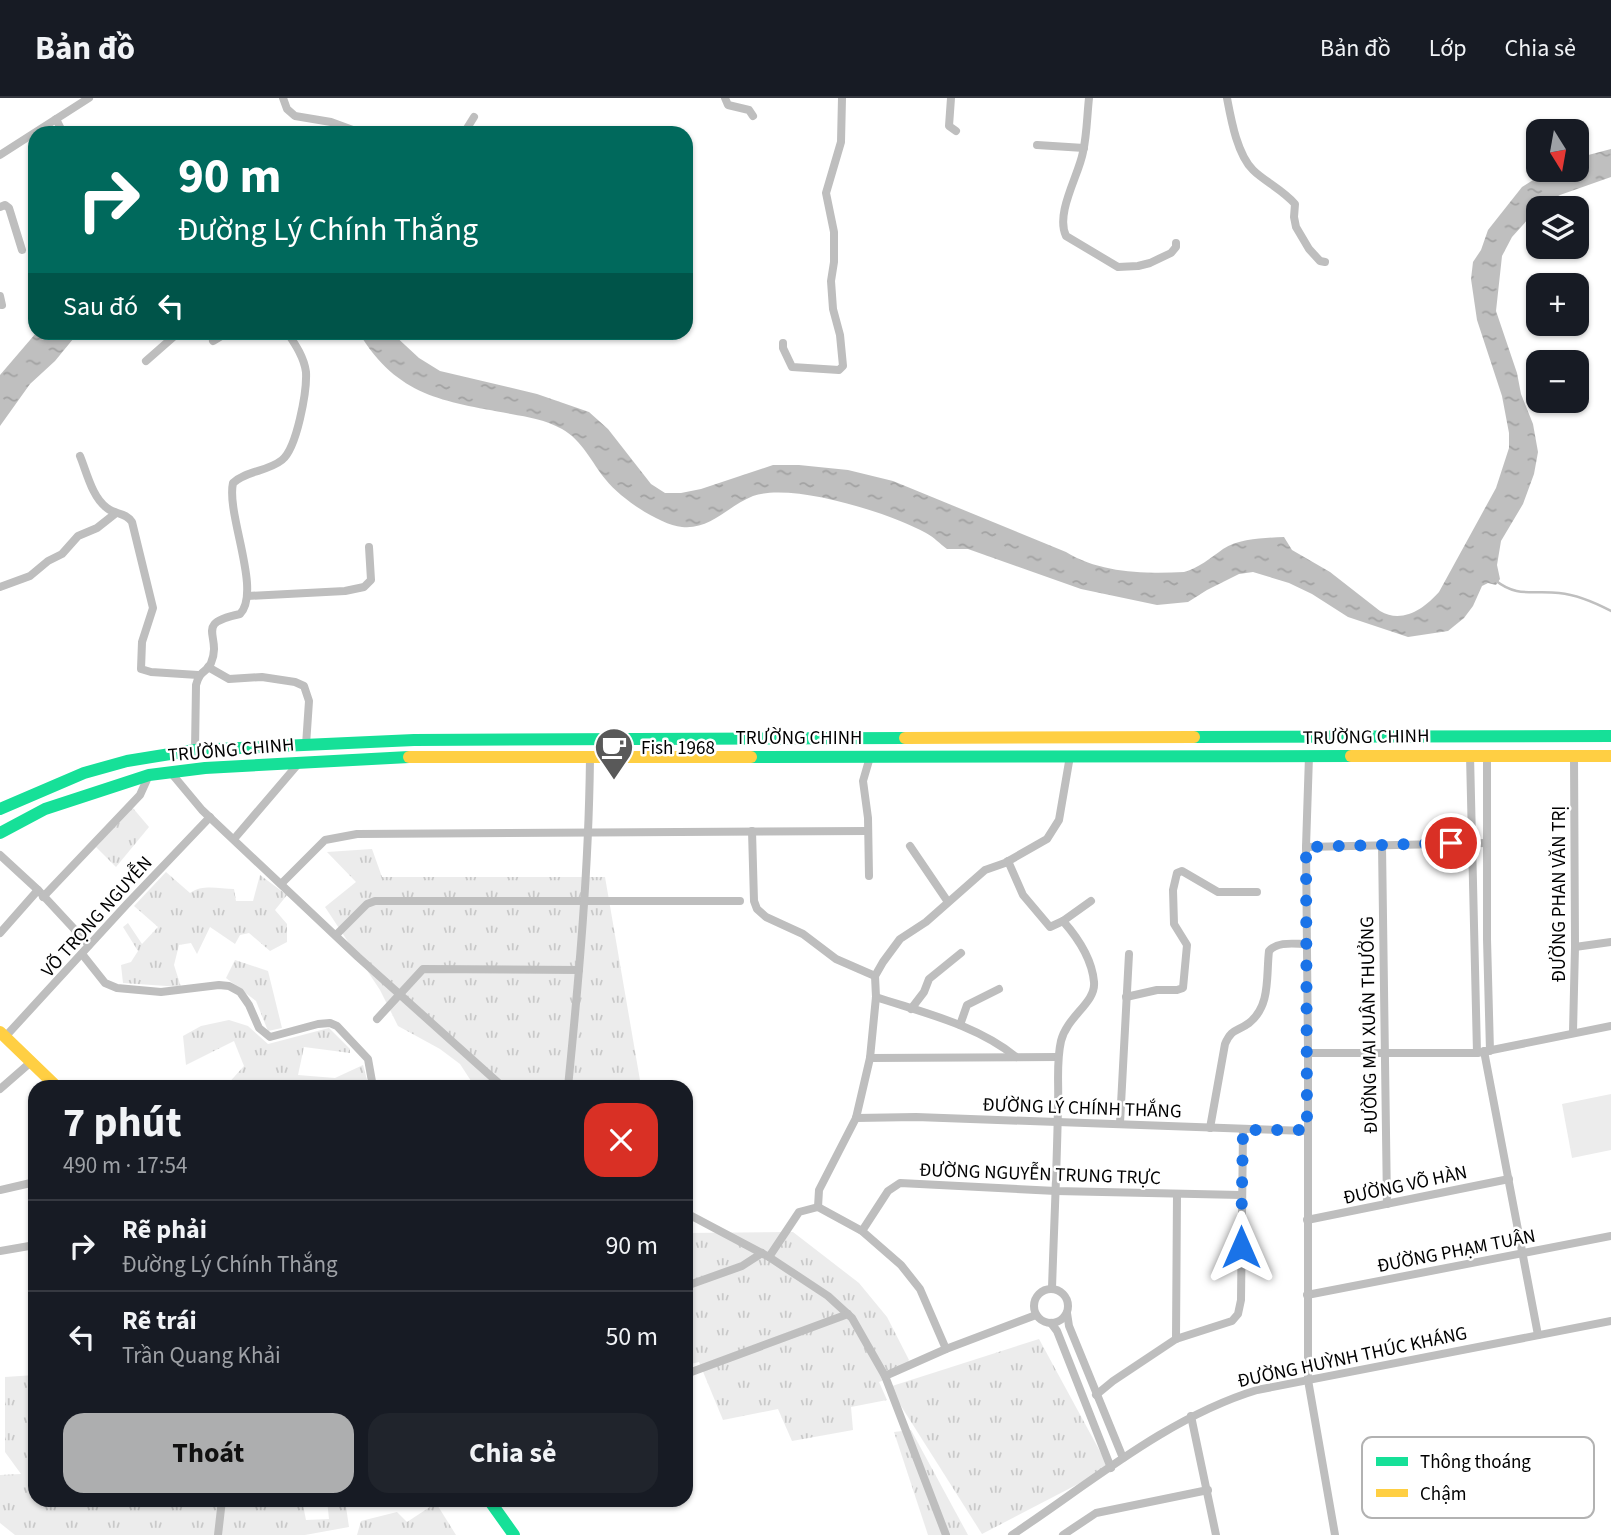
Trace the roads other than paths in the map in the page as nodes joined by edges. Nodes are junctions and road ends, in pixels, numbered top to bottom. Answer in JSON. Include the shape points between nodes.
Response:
{"nodes":[{"id":1,"x":89,"y":98,"type":"edge"},
{"id":2,"x":282,"y":98,"type":"edge"},
{"id":3,"x":725,"y":98,"type":"edge"},
{"id":4,"x":842,"y":98,"type":"edge"},
{"id":5,"x":951,"y":98,"type":"edge"},
{"id":6,"x":1089,"y":98,"type":"edge"},
{"id":7,"x":1227,"y":98,"type":"edge"},
{"id":8,"x":753,"y":116,"type":"dead end"},
{"id":9,"x":474,"y":117,"type":"dead end"},
{"id":10,"x":56,"y":119,"type":"junction"},
{"id":11,"x":45,"y":126,"type":"edge"},
{"id":12,"x":60,"y":126,"type":"edge"},
{"id":13,"x":342,"y":126,"type":"edge"},
{"id":14,"x":468,"y":126,"type":"edge"},
{"id":15,"x":956,"y":131,"type":"dead end"},
{"id":16,"x":28,"y":137,"type":"edge"},
{"id":17,"x":1037,"y":145,"type":"dead end"},
{"id":18,"x":1084,"y":148,"type":"junction"},
{"id":19,"x":0,"y":155,"type":"edge"},
{"id":20,"x":0,"y":207,"type":"edge"},
{"id":21,"x":1176,"y":243,"type":"dead end"},
{"id":22,"x":22,"y":250,"type":"dead end"},
{"id":23,"x":1325,"y":262,"type":"dead end"},
{"id":24,"x":169,"y":340,"type":"edge"},
{"id":25,"x":292,"y":340,"type":"edge"},
{"id":26,"x":783,"y":342,"type":"dead end"},
{"id":27,"x":146,"y":361,"type":"dead end"},
{"id":28,"x":80,"y":456,"type":"dead end"},
{"id":29,"x":116,"y":513,"type":"junction"},
{"id":30,"x":369,"y":547,"type":"dead end"},
{"id":31,"x":0,"y":587,"type":"edge"},
{"id":32,"x":247,"y":596,"type":"junction"},
{"id":33,"x":208,"y":667,"type":"junction"},
{"id":34,"x":198,"y":675,"type":"junction"},
{"id":35,"x":1611,"y":736,"type":"edge"},
{"id":36,"x":1303,"y":738,"type":"junction"},
{"id":37,"x":590,"y":740,"type":"junction"},
{"id":38,"x":864,"y":740,"type":"junction"},
{"id":39,"x":306,"y":745,"type":"junction"},
{"id":40,"x":195,"y":750,"type":"junction"},
{"id":41,"x":168,"y":754,"type":"junction"},
{"id":42,"x":1470,"y":755,"type":"junction"},
{"id":43,"x":1487,"y":755,"type":"junction"},
{"id":44,"x":1574,"y":755,"type":"junction"},
{"id":45,"x":590,"y":756,"type":"junction"},
{"id":46,"x":1305,"y":756,"type":"junction"},
{"id":47,"x":1611,"y":756,"type":"edge"},
{"id":48,"x":868,"y":757,"type":"junction"},
{"id":49,"x":1070,"y":757,"type":"junction"},
{"id":50,"x":299,"y":763,"type":"junction"},
{"id":51,"x":172,"y":774,"type":"junction"},
{"id":52,"x":149,"y":775,"type":"junction"},
{"id":53,"x":0,"y":808,"type":"edge"},
{"id":54,"x":211,"y":817,"type":"junction"},
{"id":55,"x":752,"y":831,"type":"junction"},
{"id":56,"x":868,"y":831,"type":"junction"},
{"id":57,"x":0,"y":833,"type":"edge"},
{"id":58,"x":588,"y":833,"type":"junction"},
{"id":59,"x":234,"y":839,"type":"junction"},
{"id":60,"x":1474,"y":843,"type":"junction"},
{"id":61,"x":1486,"y":843,"type":"junction"},
{"id":62,"x":1382,"y":845,"type":"junction"},
{"id":63,"x":910,"y":846,"type":"dead end"},
{"id":64,"x":1306,"y":847,"type":"junction"},
{"id":65,"x":0,"y":855,"type":"edge"},
{"id":66,"x":1008,"y":861,"type":"junction"},
{"id":67,"x":869,"y":876,"type":"dead end"},
{"id":68,"x":281,"y":884,"type":"junction"},
{"id":69,"x":1257,"y":892,"type":"dead end"},
{"id":70,"x":40,"y":894,"type":"junction"},
{"id":71,"x":584,"y":901,"type":"junction"},
{"id":72,"x":740,"y":901,"type":"dead end"},
{"id":73,"x":1091,"y":901,"type":"dead end"},
{"id":74,"x":948,"y":902,"type":"junction"},
{"id":75,"x":1063,"y":921,"type":"junction"},
{"id":76,"x":0,"y":933,"type":"edge"},
{"id":77,"x":336,"y":935,"type":"junction"},
{"id":78,"x":1611,"y":942,"type":"edge"},
{"id":79,"x":1306,"y":944,"type":"junction"},
{"id":80,"x":89,"y":945,"type":"junction"},
{"id":81,"x":1575,"y":947,"type":"junction"},
{"id":82,"x":961,"y":953,"type":"dead end"},
{"id":83,"x":82,"y":954,"type":"junction"},
{"id":84,"x":1129,"y":954,"type":"dead end"},
{"id":85,"x":579,"y":970,"type":"junction"},
{"id":86,"x":875,"y":976,"type":"junction"},
{"id":87,"x":999,"y":989,"type":"dead end"},
{"id":88,"x":400,"y":993,"type":"junction"},
{"id":89,"x":876,"y":997,"type":"junction"},
{"id":90,"x":1126,"y":997,"type":"junction"},
{"id":91,"x":911,"y":1009,"type":"junction"},
{"id":92,"x":377,"y":1020,"type":"dead end"},
{"id":93,"x":960,"y":1025,"type":"junction"},
{"id":94,"x":1611,"y":1026,"type":"edge"},
{"id":95,"x":1573,"y":1032,"type":"junction"},
{"id":96,"x":3,"y":1035,"type":"edge"},
{"id":97,"x":1484,"y":1052,"type":"junction"},
{"id":98,"x":1384,"y":1053,"type":"junction"},
{"id":99,"x":1308,"y":1054,"type":"junction"},
{"id":100,"x":1016,"y":1057,"type":"junction"},
{"id":101,"x":1058,"y":1057,"type":"junction"},
{"id":102,"x":870,"y":1058,"type":"junction"},
{"id":103,"x":31,"y":1062,"type":"junction"},
{"id":104,"x":50,"y":1080,"type":"edge"},
{"id":105,"x":372,"y":1080,"type":"edge"},
{"id":106,"x":495,"y":1080,"type":"edge"},
{"id":107,"x":569,"y":1080,"type":"edge"},
{"id":108,"x":0,"y":1090,"type":"edge"},
{"id":109,"x":856,"y":1118,"type":"junction"},
{"id":110,"x":1057,"y":1121,"type":"junction"},
{"id":111,"x":1120,"y":1123,"type":"junction"},
{"id":112,"x":1210,"y":1128,"type":"junction"},
{"id":113,"x":1243,"y":1130,"type":"junction"},
{"id":114,"x":1307,"y":1130,"type":"junction"},
{"id":115,"x":1509,"y":1179,"type":"junction"},
{"id":116,"x":28,"y":1184,"type":"edge"},
{"id":117,"x":0,"y":1190,"type":"edge"},
{"id":118,"x":1056,"y":1191,"type":"junction"},
{"id":119,"x":1177,"y":1194,"type":"junction"},
{"id":120,"x":1241,"y":1195,"type":"junction"},
{"id":121,"x":1387,"y":1204,"type":"junction"},
{"id":122,"x":818,"y":1207,"type":"junction"},
{"id":123,"x":693,"y":1217,"type":"edge"},
{"id":124,"x":1307,"y":1220,"type":"junction"},
{"id":125,"x":862,"y":1231,"type":"junction"},
{"id":126,"x":1611,"y":1236,"type":"edge"},
{"id":127,"x":28,"y":1246,"type":"edge"},
{"id":128,"x":0,"y":1251,"type":"edge"},
{"id":129,"x":1523,"y":1254,"type":"junction"},
{"id":130,"x":765,"y":1255,"type":"junction"},
{"id":131,"x":693,"y":1284,"type":"edge"},
{"id":132,"x":1052,"y":1288,"type":"junction"},
{"id":133,"x":1307,"y":1295,"type":"junction"},
{"id":134,"x":848,"y":1314,"type":"junction"},
{"id":135,"x":1067,"y":1314,"type":"junction"},
{"id":136,"x":1036,"y":1315,"type":"junction"},
{"id":137,"x":1611,"y":1321,"type":"edge"},
{"id":138,"x":1051,"y":1323,"type":"junction"},
{"id":139,"x":1538,"y":1335,"type":"junction"},
{"id":140,"x":1176,"y":1339,"type":"junction"},
{"id":141,"x":946,"y":1349,"type":"junction"},
{"id":142,"x":693,"y":1371,"type":"edge"},
{"id":143,"x":885,"y":1376,"type":"junction"},
{"id":144,"x":1308,"y":1380,"type":"junction"},
{"id":145,"x":1096,"y":1395,"type":"junction"},
{"id":146,"x":1191,"y":1416,"type":"junction"},
{"id":147,"x":1123,"y":1458,"type":"junction"},
{"id":148,"x":1111,"y":1468,"type":"junction"},
{"id":149,"x":1208,"y":1490,"type":"junction"},
{"id":150,"x":221,"y":1507,"type":"edge"},
{"id":151,"x":494,"y":1507,"type":"edge"},
{"id":152,"x":219,"y":1535,"type":"edge"},
{"id":153,"x":514,"y":1535,"type":"edge"},
{"id":154,"x":946,"y":1535,"type":"edge"},
{"id":155,"x":1012,"y":1535,"type":"edge"},
{"id":156,"x":1063,"y":1535,"type":"edge"},
{"id":157,"x":1216,"y":1535,"type":"edge"},
{"id":158,"x":1335,"y":1535,"type":"edge"}],
"edges":[{"from":1,"to":10,"type":"street"},
{"from":2,"to":13,"type":"street","via":[[295,116]]},
{"from":3,"to":8,"type":"street","via":[[728,106],[749,110]]},
{"from":4,"to":26,"type":"street","via":[[841,142],[826,193],[834,232],[833,309],[843,366],[839,370],[792,367]]},
{"from":5,"to":15,"type":"street","via":[[949,126]]},
{"from":6,"to":18,"type":"street"},
{"from":7,"to":23,"type":"street","via":[[1246,159],[1295,204],[1296,227],[1309,249]]},
{"from":9,"to":14,"type":"street"},
{"from":10,"to":11,"type":"street"},
{"from":10,"to":12,"type":"street"},
{"from":16,"to":19,"type":"street"},
{"from":17,"to":18,"type":"street"},
{"from":18,"to":21,"type":"street","via":[[1065,214],[1066,236],[1118,267],[1150,263],[1171,253]]},
{"from":20,"to":22,"type":"street","via":[[9,208]]},
{"from":24,"to":27,"type":"street"},
{"from":25,"to":32,"type":"street","via":[[306,371],[292,446],[283,460],[244,475],[232,488]]},
{"from":28,"to":29,"type":"street","via":[[98,499]]},
{"from":29,"to":31,"type":"street","via":[[78,536],[62,554],[30,576]]},
{"from":29,"to":34,"type":"street","via":[[127,515],[132,522],[153,602],[142,642],[141,668]]},
{"from":30,"to":32,"type":"street","via":[[371,580],[364,587]]},
{"from":32,"to":33,"type":"street","via":[[240,614],[222,617],[214,625]]},
{"from":33,"to":34,"type":"street"},
{"from":33,"to":39,"type":"street","via":[[229,679],[262,677],[304,686],[309,701]]},
{"from":34,"to":40,"type":"street"},
{"from":35,"to":36,"type":"street","name":"TRƯỜNG CHINH"},
{"from":36,"to":38,"type":"street","name":"TRƯỜNG CHINH"},
{"from":36,"to":46,"type":"street"},
{"from":37,"to":38,"type":"street","name":"TRƯỜNG CHINH"},
{"from":37,"to":39,"type":"street","name":"TRƯỜNG CHINH"},
{"from":37,"to":45,"type":"street"},
{"from":38,"to":48,"type":"street"},
{"from":39,"to":40,"type":"street","name":"TRƯỜNG CHINH"},
{"from":40,"to":41,"type":"street","name":"TRƯỜNG CHINH"},
{"from":41,"to":51,"type":"street"},
{"from":41,"to":53,"type":"street","name":"TRƯỜNG CHINH","via":[[84,773]]},
{"from":42,"to":43,"type":"street","name":"TRƯỜNG CHINH"},
{"from":42,"to":46,"type":"street","name":"TRƯỜNG CHINH"},
{"from":42,"to":60,"type":"street"},
{"from":43,"to":44,"type":"street","name":"TRƯỜNG CHINH"},
{"from":43,"to":61,"type":"street"},
{"from":44,"to":47,"type":"street","name":"TRƯỜNG CHINH"},
{"from":44,"to":81,"type":"street","name":"ĐƯỜNG PHAN VĂN TRỊ"},
{"from":45,"to":48,"type":"street","name":"TRƯỜNG CHINH"},
{"from":45,"to":50,"type":"street","name":"TRƯỜNG CHINH","via":[[388,757]]},
{"from":45,"to":58,"type":"street"},
{"from":46,"to":49,"type":"street","name":"TRƯỜNG CHINH"},
{"from":46,"to":64,"type":"street"},
{"from":48,"to":49,"type":"street","name":"TRƯỜNG CHINH"},
{"from":48,"to":56,"type":"street","via":[[863,781]]},
{"from":49,"to":66,"type":"street","via":[[1054,831],[1040,845]]},
{"from":50,"to":51,"type":"street","name":"TRƯỜNG CHINH"},
{"from":50,"to":59,"type":"street"},
{"from":51,"to":52,"type":"street","name":"TRƯỜNG CHINH"},
{"from":51,"to":54,"type":"street"},
{"from":52,"to":57,"type":"street","name":"TRƯỜNG CHINH","via":[[45,809]]},
{"from":52,"to":70,"type":"street","via":[[140,795]]},
{"from":54,"to":59,"type":"street"},
{"from":54,"to":80,"type":"street","name":"VÕ TRỌNG NGUYỄN"},
{"from":55,"to":56,"type":"street"},
{"from":55,"to":58,"type":"street"},
{"from":55,"to":86,"type":"street","via":[[757,909],[836,959]]},
{"from":56,"to":67,"type":"street"},
{"from":58,"to":68,"type":"street","via":[[342,835],[320,844]]},
{"from":58,"to":71,"type":"street"},
{"from":59,"to":68,"type":"street"},
{"from":60,"to":61,"type":"street"},
{"from":60,"to":62,"type":"street"},
{"from":60,"to":97,"type":"street"},
{"from":61,"to":97,"type":"street"},
{"from":62,"to":64,"type":"street"},
{"from":62,"to":98,"type":"street","name":"ĐƯỜNG MAI XUÂN THƯỞNG"},
{"from":63,"to":74,"type":"street"},
{"from":64,"to":79,"type":"street"},
{"from":65,"to":70,"type":"street"},
{"from":66,"to":74,"type":"street","via":[[985,870]]},
{"from":66,"to":75,"type":"street","via":[[1023,895],[1047,925]]},
{"from":68,"to":77,"type":"street"},
{"from":69,"to":90,"type":"street","via":[[1218,892],[1182,871],[1177,873],[1174,924],[1187,945],[1184,988]]},
{"from":70,"to":76,"type":"street"},
{"from":70,"to":80,"type":"street"},
{"from":71,"to":72,"type":"street"},
{"from":71,"to":77,"type":"street","via":[[375,901]]},
{"from":71,"to":85,"type":"street"},
{"from":73,"to":75,"type":"street"},
{"from":74,"to":86,"type":"street","via":[[891,948]]},
{"from":75,"to":101,"type":"street","via":[[1087,954],[1095,985],[1086,1005],[1067,1026]]},
{"from":77,"to":88,"type":"street"},
{"from":78,"to":81,"type":"street"},
{"from":79,"to":99,"type":"street"},
{"from":79,"to":112,"type":"street","via":[[1281,944],[1269,951],[1262,1007],[1252,1021],[1228,1035]]},
{"from":80,"to":83,"type":"street","name":"VÕ TRỌNG NGUYỄN"},
{"from":81,"to":95,"type":"street","name":"ĐƯỜNG PHAN VĂN TRỊ"},
{"from":82,"to":91,"type":"street","via":[[929,979]]},
{"from":83,"to":96,"type":"street","name":"VÕ TRỌNG NGUYỄN"},
{"from":83,"to":105,"type":"street","via":[[105,984],[117,988],[161,992],[229,986],[240,992],[259,1028],[270,1037],[318,1024],[337,1026],[368,1059]]},
{"from":84,"to":90,"type":"street"},
{"from":85,"to":88,"type":"street","via":[[423,969]]},
{"from":85,"to":107,"type":"street"},
{"from":86,"to":89,"type":"street"},
{"from":87,"to":93,"type":"street","via":[[967,1006]]},
{"from":88,"to":92,"type":"street"},
{"from":88,"to":106,"type":"street"},
{"from":89,"to":91,"type":"street"},
{"from":89,"to":102,"type":"street"},
{"from":90,"to":111,"type":"street"},
{"from":91,"to":93,"type":"street"},
{"from":93,"to":100,"type":"street"},
{"from":94,"to":95,"type":"street"},
{"from":95,"to":97,"type":"street"},
{"from":96,"to":103,"type":"street"},
{"from":97,"to":98,"type":"street"},
{"from":97,"to":115,"type":"street"},
{"from":98,"to":99,"type":"street"},
{"from":98,"to":121,"type":"street","name":"ĐƯỜNG MAI XUÂN THƯỞNG"},
{"from":99,"to":114,"type":"street"},
{"from":100,"to":101,"type":"street"},
{"from":100,"to":102,"type":"street"},
{"from":101,"to":110,"type":"street"},
{"from":102,"to":109,"type":"street"},
{"from":103,"to":104,"type":"street"},
{"from":103,"to":108,"type":"street"},
{"from":109,"to":110,"type":"street","name":"ĐƯỜNG LÝ CHÍNH THẮNG"},
{"from":109,"to":122,"type":"street","via":[[819,1191]]},
{"from":110,"to":111,"type":"street","name":"ĐƯỜNG LÝ CHÍNH THẮNG"},
{"from":110,"to":118,"type":"street"},
{"from":111,"to":112,"type":"street","name":"ĐƯỜNG LÝ CHÍNH THẮNG"},
{"from":112,"to":113,"type":"street","name":"ĐƯỜNG LÝ CHÍNH THẮNG"},
{"from":113,"to":114,"type":"street","name":"ĐƯỜNG LÝ CHÍNH THẮNG"},
{"from":113,"to":120,"type":"street"},
{"from":114,"to":124,"type":"street"},
{"from":115,"to":121,"type":"street","name":"ĐƯỜNG VÕ HÀN"},
{"from":115,"to":129,"type":"street"},
{"from":116,"to":117,"type":"street"},
{"from":118,"to":119,"type":"street","name":"ĐƯỜNG NGUYỄN TRUNG TRỰC"},
{"from":118,"to":125,"type":"street","name":"ĐƯỜNG NGUYỄN TRUNG TRỰC","via":[[900,1183],[888,1191]]},
{"from":118,"to":132,"type":"street"},
{"from":119,"to":120,"type":"street","name":"ĐƯỜNG NGUYỄN TRUNG TRỰC"},
{"from":119,"to":140,"type":"street"},
{"from":120,"to":140,"type":"street","via":[[1238,1314],[1233,1321]]},
{"from":121,"to":124,"type":"street","name":"ĐƯỜNG VÕ HÀN"},
{"from":122,"to":125,"type":"street"},
{"from":122,"to":130,"type":"street","via":[[799,1212]]},
{"from":123,"to":130,"type":"street"},
{"from":124,"to":133,"type":"street"},
{"from":125,"to":141,"type":"street","via":[[901,1265],[920,1289]]},
{"from":126,"to":129,"type":"street","name":"ĐƯỜNG PHẠM TUÂN"},
{"from":127,"to":128,"type":"street"},
{"from":129,"to":133,"type":"street","name":"ĐƯỜNG PHẠM TUÂN"},
{"from":129,"to":139,"type":"street"},
{"from":130,"to":131,"type":"street"},
{"from":130,"to":134,"type":"street"},
{"from":132,"to":135,"type":"street","via":[[1068,1298]]},
{"from":132,"to":136,"type":"street","via":[[1038,1294]]},
{"from":133,"to":144,"type":"street"},
{"from":134,"to":142,"type":"street"},
{"from":134,"to":143,"type":"street"},
{"from":135,"to":138,"type":"street"},
{"from":135,"to":145,"type":"street"},
{"from":136,"to":138,"type":"street"},
{"from":136,"to":141,"type":"street"},
{"from":137,"to":139,"type":"street","name":"ĐƯỜNG HUỲNH THÚC KHÁNG"},
{"from":138,"to":148,"type":"street"},
{"from":139,"to":144,"type":"street","name":"ĐƯỜNG HUỲNH THÚC KHÁNG"},
{"from":140,"to":145,"type":"street"},
{"from":141,"to":143,"type":"street"},
{"from":143,"to":154,"type":"street"},
{"from":144,"to":146,"type":"street","name":"ĐƯỜNG HUỲNH THÚC KHÁNG","via":[[1257,1390]]},
{"from":144,"to":158,"type":"street"},
{"from":145,"to":147,"type":"street"},
{"from":146,"to":147,"type":"street","name":"ĐƯỜNG HUỲNH THÚC KHÁNG"},
{"from":146,"to":149,"type":"street"},
{"from":147,"to":148,"type":"street","name":"ĐƯỜNG HUỲNH THÚC KHÁNG"},
{"from":148,"to":155,"type":"street","name":"ĐƯỜNG HUỲNH THÚC KHÁNG"},
{"from":149,"to":156,"type":"street","via":[[1096,1513]]},
{"from":149,"to":157,"type":"street"},
{"from":150,"to":152,"type":"street"},
{"from":151,"to":153,"type":"street"}]}
